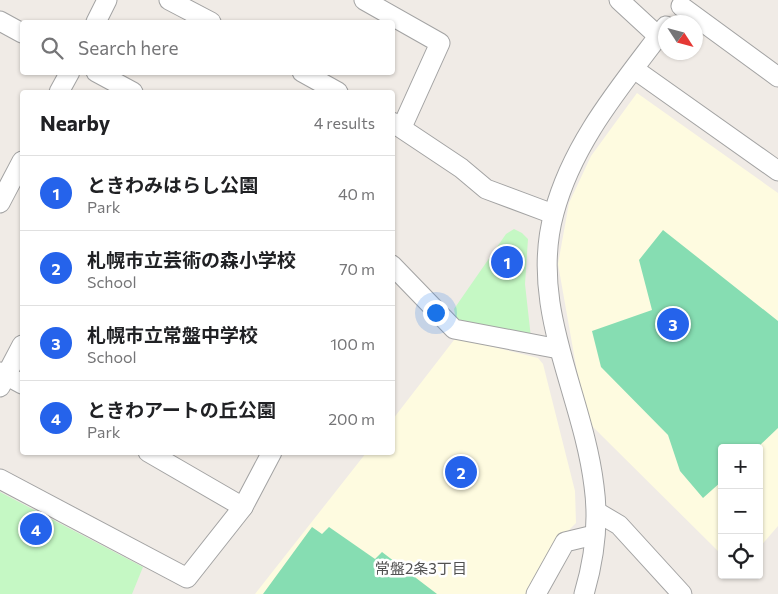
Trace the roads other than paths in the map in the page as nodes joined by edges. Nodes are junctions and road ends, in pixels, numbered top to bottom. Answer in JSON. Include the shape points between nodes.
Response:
{"nodes":[{"id":1,"x":107,"y":0,"type":"edge"},
{"id":2,"x":169,"y":0,"type":"edge"},
{"id":3,"x":364,"y":0,"type":"edge"},
{"id":4,"x":619,"y":0,"type":"edge"},
{"id":5,"x":683,"y":3,"type":"edge"},
{"id":6,"x":205,"y":13,"type":"edge"},
{"id":7,"x":674,"y":15,"type":"edge"},
{"id":8,"x":97,"y":20,"type":"edge"},
{"id":9,"x":0,"y":21,"type":"edge"},
{"id":10,"x":658,"y":24,"type":"edge"},
{"id":11,"x":20,"y":32,"type":"edge"},
{"id":12,"x":658,"y":36,"type":"edge"},
{"id":13,"x":634,"y":69,"type":"junction"},
{"id":14,"x":68,"y":75,"type":"edge"},
{"id":15,"x":102,"y":75,"type":"edge"},
{"id":16,"x":307,"y":75,"type":"edge"},
{"id":17,"x":778,"y":76,"type":"edge"},
{"id":18,"x":60,"y":90,"type":"edge"},
{"id":19,"x":129,"y":90,"type":"edge"},
{"id":20,"x":334,"y":90,"type":"edge"},
{"id":21,"x":397,"y":125,"type":"edge"},
{"id":22,"x":20,"y":165,"type":"edge"},
{"id":23,"x":778,"y":171,"type":"edge"},
{"id":24,"x":0,"y":203,"type":"edge"},
{"id":25,"x":553,"y":214,"type":"junction"},
{"id":26,"x":395,"y":268,"type":"edge"},
{"id":27,"x":558,"y":349,"type":"junction"},
{"id":28,"x":20,"y":350,"type":"edge"},
{"id":29,"x":7,"y":380,"type":"edge"},
{"id":30,"x":158,"y":455,"type":"edge"},
{"id":31,"x":270,"y":455,"type":"edge"},
{"id":32,"x":0,"y":478,"type":"edge"},
{"id":33,"x":243,"y":507,"type":"junction"},
{"id":34,"x":597,"y":512,"type":"junction"},
{"id":35,"x":594,"y":535,"type":"junction"},
{"id":36,"x":680,"y":593,"type":"edge"},
{"id":37,"x":536,"y":594,"type":"edge"},
{"id":38,"x":584,"y":594,"type":"edge"}],
"edges":[{"from":1,"to":8,"type":"street"},
{"from":2,"to":6,"type":"street"},
{"from":3,"to":21,"type":"street","via":[[440,43]]},
{"from":4,"to":10,"type":"street"},
{"from":5,"to":7,"type":"street"},
{"from":5,"to":17,"type":"street"},
{"from":9,"to":11,"type":"street"},
{"from":12,"to":13,"type":"street"},
{"from":13,"to":23,"type":"street"},
{"from":13,"to":25,"type":"street","via":[[596,118],[563,184]]},
{"from":14,"to":18,"type":"street"},
{"from":15,"to":19,"type":"street"},
{"from":16,"to":20,"type":"street"},
{"from":21,"to":25,"type":"street","via":[[486,189]]},
{"from":22,"to":24,"type":"street"},
{"from":25,"to":27,"type":"street","via":[[548,254],[549,304]]},
{"from":26,"to":27,"type":"street","via":[[454,329]]},
{"from":27,"to":34,"type":"street","via":[[586,441]]},
{"from":28,"to":29,"type":"street"},
{"from":30,"to":33,"type":"street"},
{"from":31,"to":33,"type":"street"},
{"from":32,"to":33,"type":"street","via":[[187,578]]},
{"from":34,"to":35,"type":"street"},
{"from":34,"to":36,"type":"street","via":[[619,525]]},
{"from":35,"to":37,"type":"street","via":[[565,542]]},
{"from":35,"to":38,"type":"street"}]}
